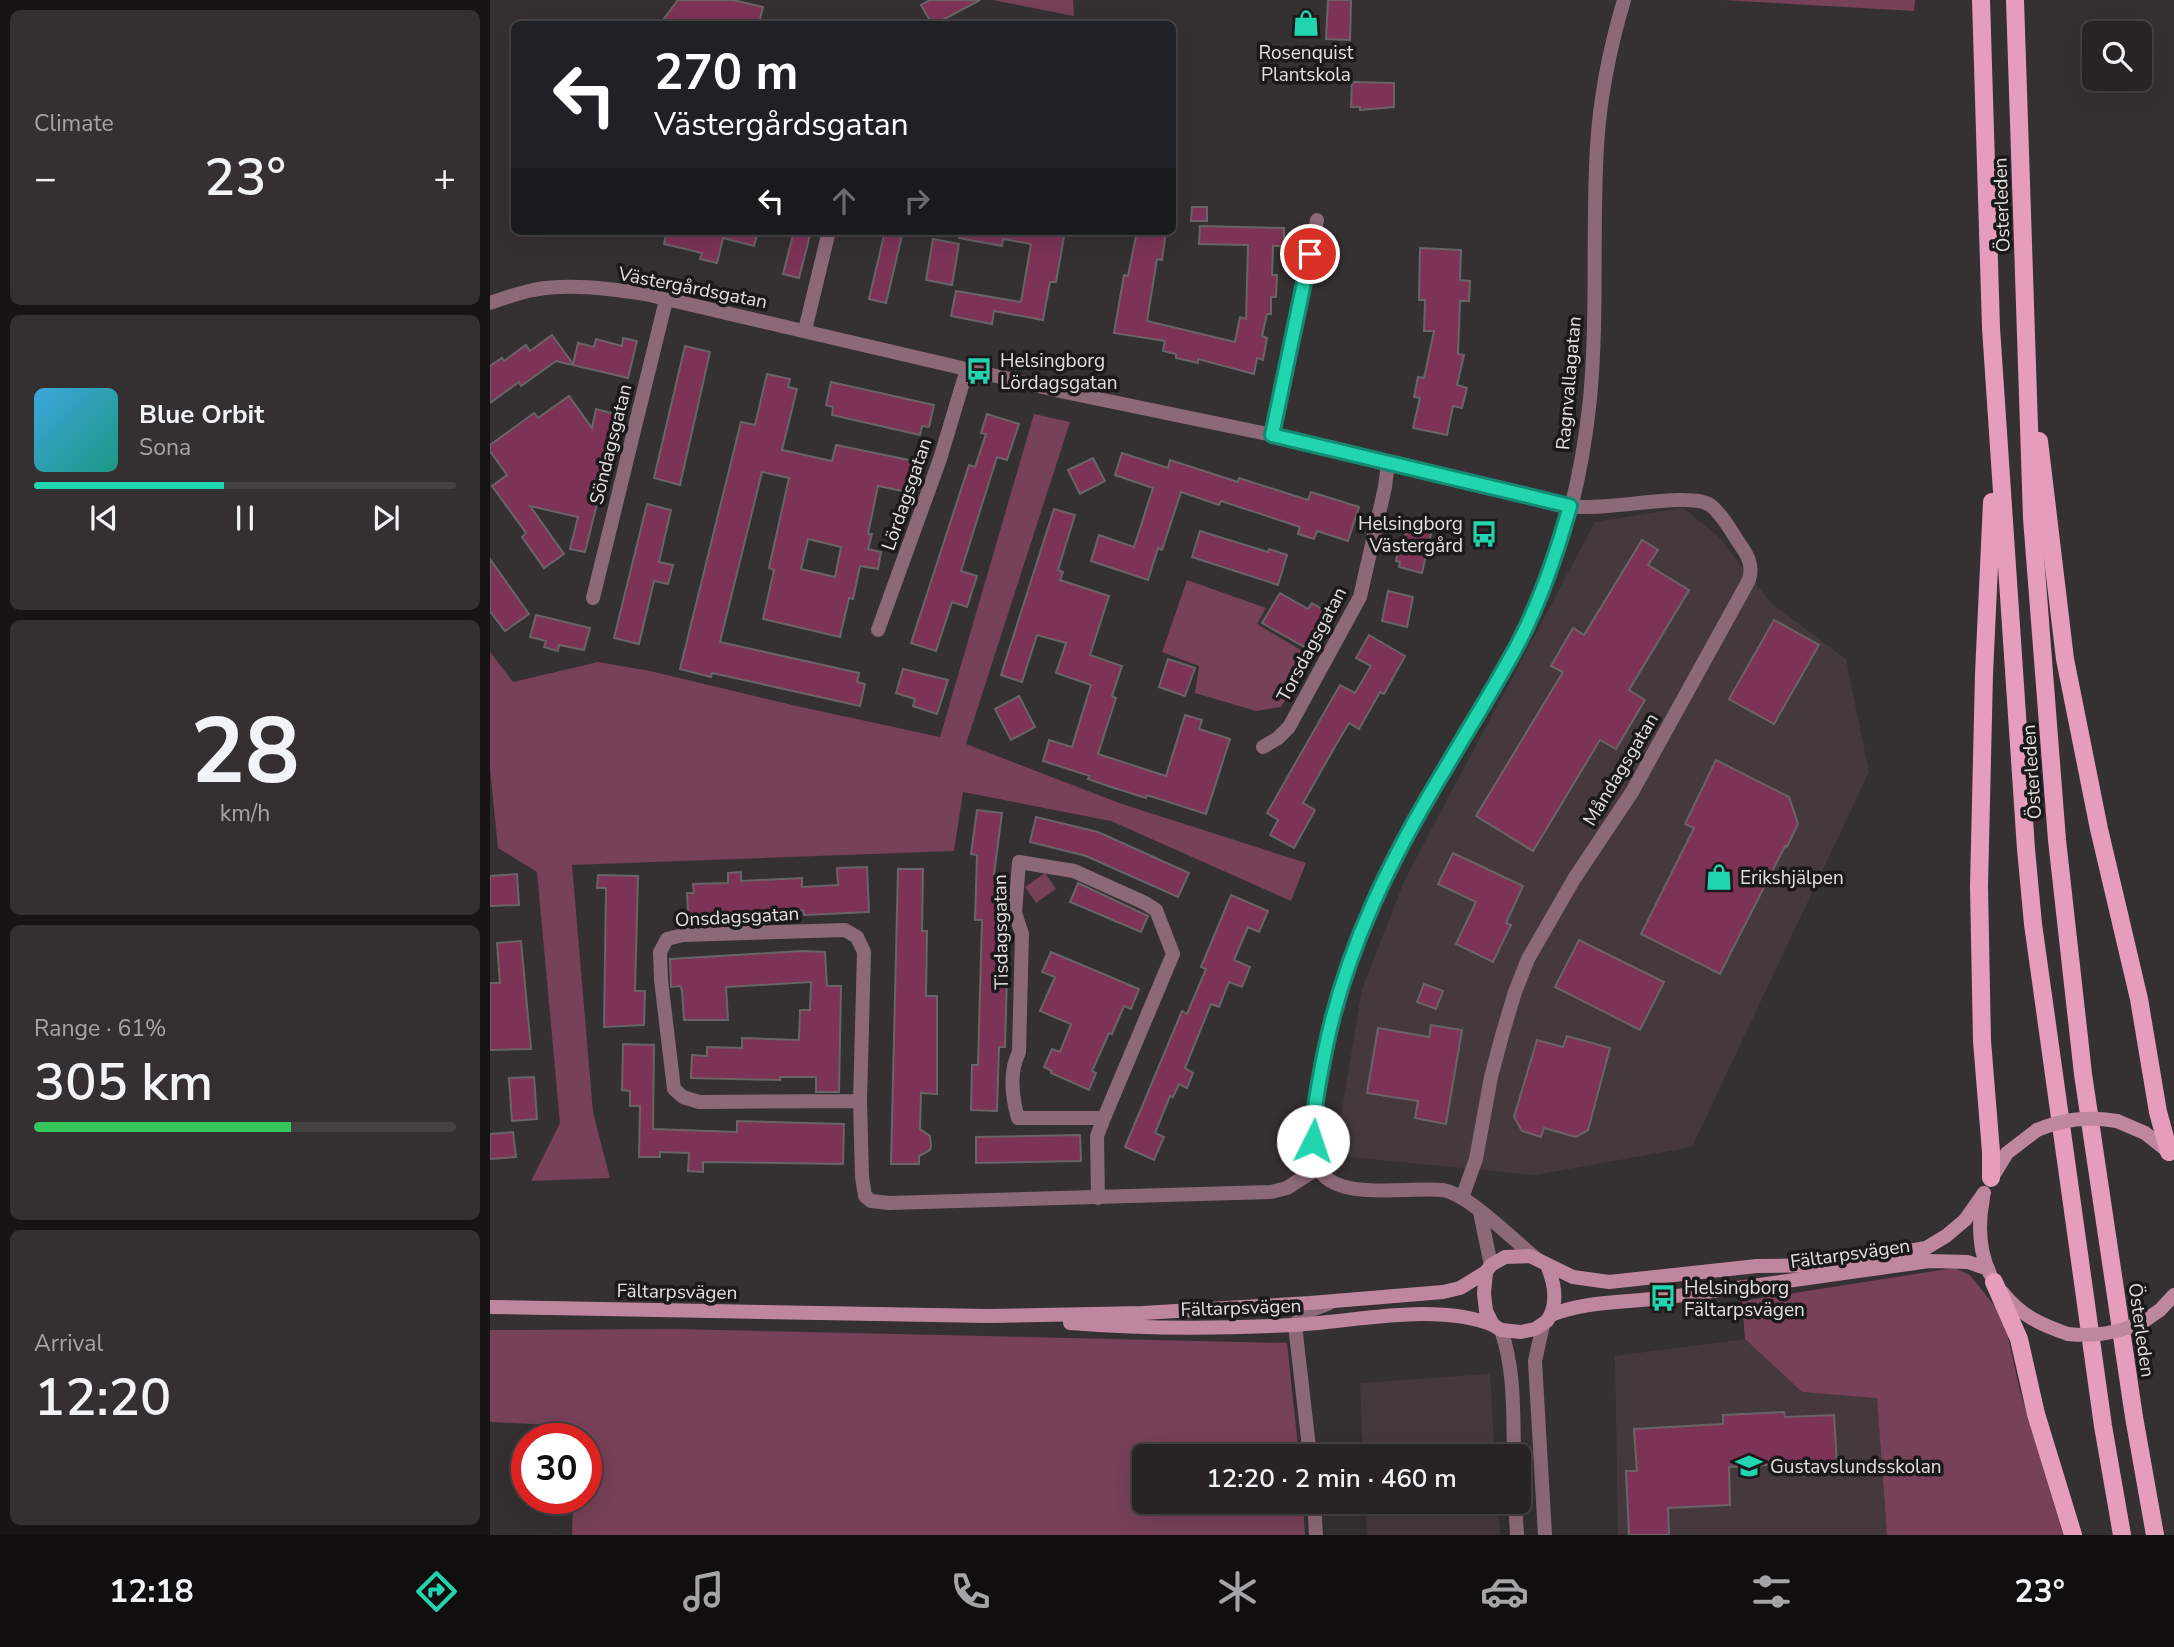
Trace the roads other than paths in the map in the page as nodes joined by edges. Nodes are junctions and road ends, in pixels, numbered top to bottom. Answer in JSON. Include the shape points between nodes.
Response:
{"nodes":[{"id":1,"x":1624,"y":0,"type":"edge"},
{"id":2,"x":1982,"y":0,"type":"edge"},
{"id":3,"x":2015,"y":0,"type":"edge"},
{"id":4,"x":1317,"y":220,"type":"dead end"},
{"id":5,"x":828,"y":235,"type":"edge"},
{"id":6,"x":666,"y":300,"type":"junction"},
{"id":7,"x":490,"y":303,"type":"edge"},
{"id":8,"x":805,"y":330,"type":"junction"},
{"id":9,"x":2026,"y":340,"type":"junction"},
{"id":10,"x":967,"y":369,"type":"junction"},
{"id":11,"x":1996,"y":418,"type":"junction"},
{"id":12,"x":1272,"y":435,"type":"junction"},
{"id":13,"x":1388,"y":463,"type":"junction"},
{"id":14,"x":1570,"y":506,"type":"junction"},
{"id":15,"x":593,"y":598,"type":"dead end"},
{"id":16,"x":878,"y":631,"type":"dead end"},
{"id":17,"x":1263,"y":747,"type":"dead end"},
{"id":18,"x":860,"y":1101,"type":"junction"},
{"id":19,"x":1104,"y":1118,"type":"junction"},
{"id":20,"x":2172,"y":1156,"type":"edge"},
{"id":21,"x":1318,"y":1168,"type":"junction"},
{"id":22,"x":1988,"y":1186,"type":"junction"},
{"id":23,"x":1098,"y":1198,"type":"junction"},
{"id":24,"x":1462,"y":1198,"type":"junction"},
{"id":25,"x":1479,"y":1211,"type":"junction"},
{"id":26,"x":1542,"y":1262,"type":"junction"},
{"id":27,"x":1489,"y":1269,"type":"junction"},
{"id":28,"x":1991,"y":1276,"type":"junction"},
{"id":29,"x":2174,"y":1295,"type":"edge"},
{"id":30,"x":1336,"y":1301,"type":"junction"},
{"id":31,"x":490,"y":1307,"type":"edge"},
{"id":32,"x":989,"y":1316,"type":"junction"},
{"id":33,"x":1547,"y":1320,"type":"junction"},
{"id":34,"x":1295,"y":1325,"type":"junction"},
{"id":35,"x":1497,"y":1327,"type":"junction"},
{"id":36,"x":1309,"y":1444,"type":"edge"},
{"id":37,"x":1513,"y":1444,"type":"edge"},
{"id":38,"x":1315,"y":1514,"type":"edge"},
{"id":39,"x":1516,"y":1514,"type":"edge"},
{"id":40,"x":1316,"y":1535,"type":"edge"},
{"id":41,"x":1517,"y":1535,"type":"edge"},
{"id":42,"x":1545,"y":1535,"type":"edge"},
{"id":43,"x":2073,"y":1535,"type":"edge"},
{"id":44,"x":2122,"y":1535,"type":"edge"},
{"id":45,"x":2155,"y":1535,"type":"edge"}],
"edges":[{"from":1,"to":14,"type":"street","name":"Ragnvallagatan","via":[[1604,87],[1597,145],[1590,397]]},
{"from":2,"to":11,"type":"main road","name":"Österleden"},
{"from":3,"to":9,"type":"main road","name":"Österleden"},
{"from":4,"to":12,"type":"street"},
{"from":5,"to":8,"type":"street"},
{"from":6,"to":7,"type":"street","name":"Västergårdsgatan","via":[[610,289],[563,287]]},
{"from":6,"to":8,"type":"street","name":"Västergårdsgatan"},
{"from":6,"to":15,"type":"street","name":"Söndagsgatan"},
{"from":8,"to":10,"type":"street","name":"Västergårdsgatan"},
{"from":9,"to":20,"type":"main road","via":[[2065,659],[2139,999],[2158,1112]]},
{"from":9,"to":45,"type":"main road","name":"Österleden","via":[[2032,518],[2057,840],[2085,1088]]},
{"from":10,"to":12,"type":"street","name":"Västergårdsgatan"},
{"from":10,"to":16,"type":"street","name":"Lördagsgatan"},
{"from":11,"to":22,"type":"main road","via":[[1979,886],[1982,1041],[1992,1152]]},
{"from":11,"to":44,"type":"main road","name":"Österleden","via":[[2033,924]]},
{"from":12,"to":13,"type":"street","name":"Västergårdsgatan"},
{"from":13,"to":14,"type":"street","name":"Västergårdsgatan"},
{"from":13,"to":17,"type":"street","name":"Torsdagsgatan","via":[[1360,597],[1289,727]]},
{"from":14,"to":21,"type":"street","name":"Ragnvallagatan","via":[[1521,639],[1389,868],[1363,927],[1331,1021],[1318,1088],[1313,1141]]},
{"from":14,"to":24,"type":"street","name":"Måndagsgatan","via":[[1594,509],[1688,500],[1706,503],[1734,534],[1750,560],[1751,571],[1632,792],[1528,959],[1503,1032],[1476,1159]]},
{"from":18,"to":18,"type":"street","name":"Onsdagsgatan","via":[[864,952],[857,937],[845,930],[667,939],[660,952],[661,980],[674,1089],[683,1097],[699,1102]]},
{"from":18,"to":23,"type":"street","name":"Onsdagsgatan","via":[[863,1190],[871,1201]]},
{"from":19,"to":19,"type":"street","name":"Tisdagsgatan","via":[[1174,954],[1156,910],[1145,903],[1073,871],[1019,862],[1015,913],[1022,934],[1019,1052],[1013,1064],[1018,1118]]},
{"from":19,"to":23,"type":"street","name":"Tisdagsgatan","via":[[1097,1136]]},
{"from":20,"to":22,"type":"main road","name":"Fältarpsvägen","bridge":true,"via":[[2145,1133],[2117,1121],[2076,1118],[2037,1130],[2007,1153]]},
{"from":21,"to":23,"type":"street","name":"Onsdagsgatan","via":[[1287,1188],[1271,1192]]},
{"from":21,"to":24,"type":"street","via":[[1341,1187],[1437,1189]]},
{"from":22,"to":26,"type":"main road","name":"Fältarpsvägen","via":[[1965,1220],[1945,1236],[1926,1248],[1893,1255],[1830,1265],[1757,1266],[1609,1282],[1573,1277]]},
{"from":22,"to":28,"type":"main road","via":[[1979,1218],[1980,1245]]},
{"from":24,"to":25,"type":"street"},
{"from":25,"to":26,"type":"street"},
{"from":25,"to":27,"type":"street"},
{"from":26,"to":27,"type":"main road","via":[[1513,1255]]},
{"from":26,"to":33,"type":"main road","via":[[1555,1292]]},
{"from":27,"to":30,"type":"main road","name":"Fältarpsvägen","via":[[1460,1288],[1443,1292]]},
{"from":27,"to":35,"type":"main road","via":[[1484,1302],[1488,1318]]},
{"from":28,"to":29,"type":"main road","bridge":true,"via":[[2013,1306],[2039,1324],[2068,1334],[2107,1335],[2126,1330],[2160,1310]]},
{"from":28,"to":33,"type":"main road","name":"Fältarpsvägen","via":[[1968,1262],[1930,1261],[1593,1305],[1563,1311]]},
{"from":28,"to":43,"type":"main road","via":[[2019,1339],[2036,1414]]},
{"from":30,"to":32,"type":"main road","name":"Fältarpsvägen","via":[[1143,1313]]},
{"from":30,"to":34,"type":"street","via":[[1308,1311]]},
{"from":31,"to":32,"type":"main road","name":"Fältarpsvägen"},
{"from":32,"to":34,"type":"main road","name":"Fältarpsvägen","via":[[1188,1329]]},
{"from":33,"to":35,"type":"main road","via":[[1521,1332]]},
{"from":33,"to":42,"type":"street","via":[[1535,1361]]},
{"from":34,"to":35,"type":"main road","name":"Fältarpsvägen","via":[[1402,1314],[1458,1316]]},
{"from":34,"to":36,"type":"street"},
{"from":35,"to":37,"type":"street","via":[[1510,1366]]},
{"from":38,"to":40,"type":"street"},
{"from":39,"to":41,"type":"street"}]}
